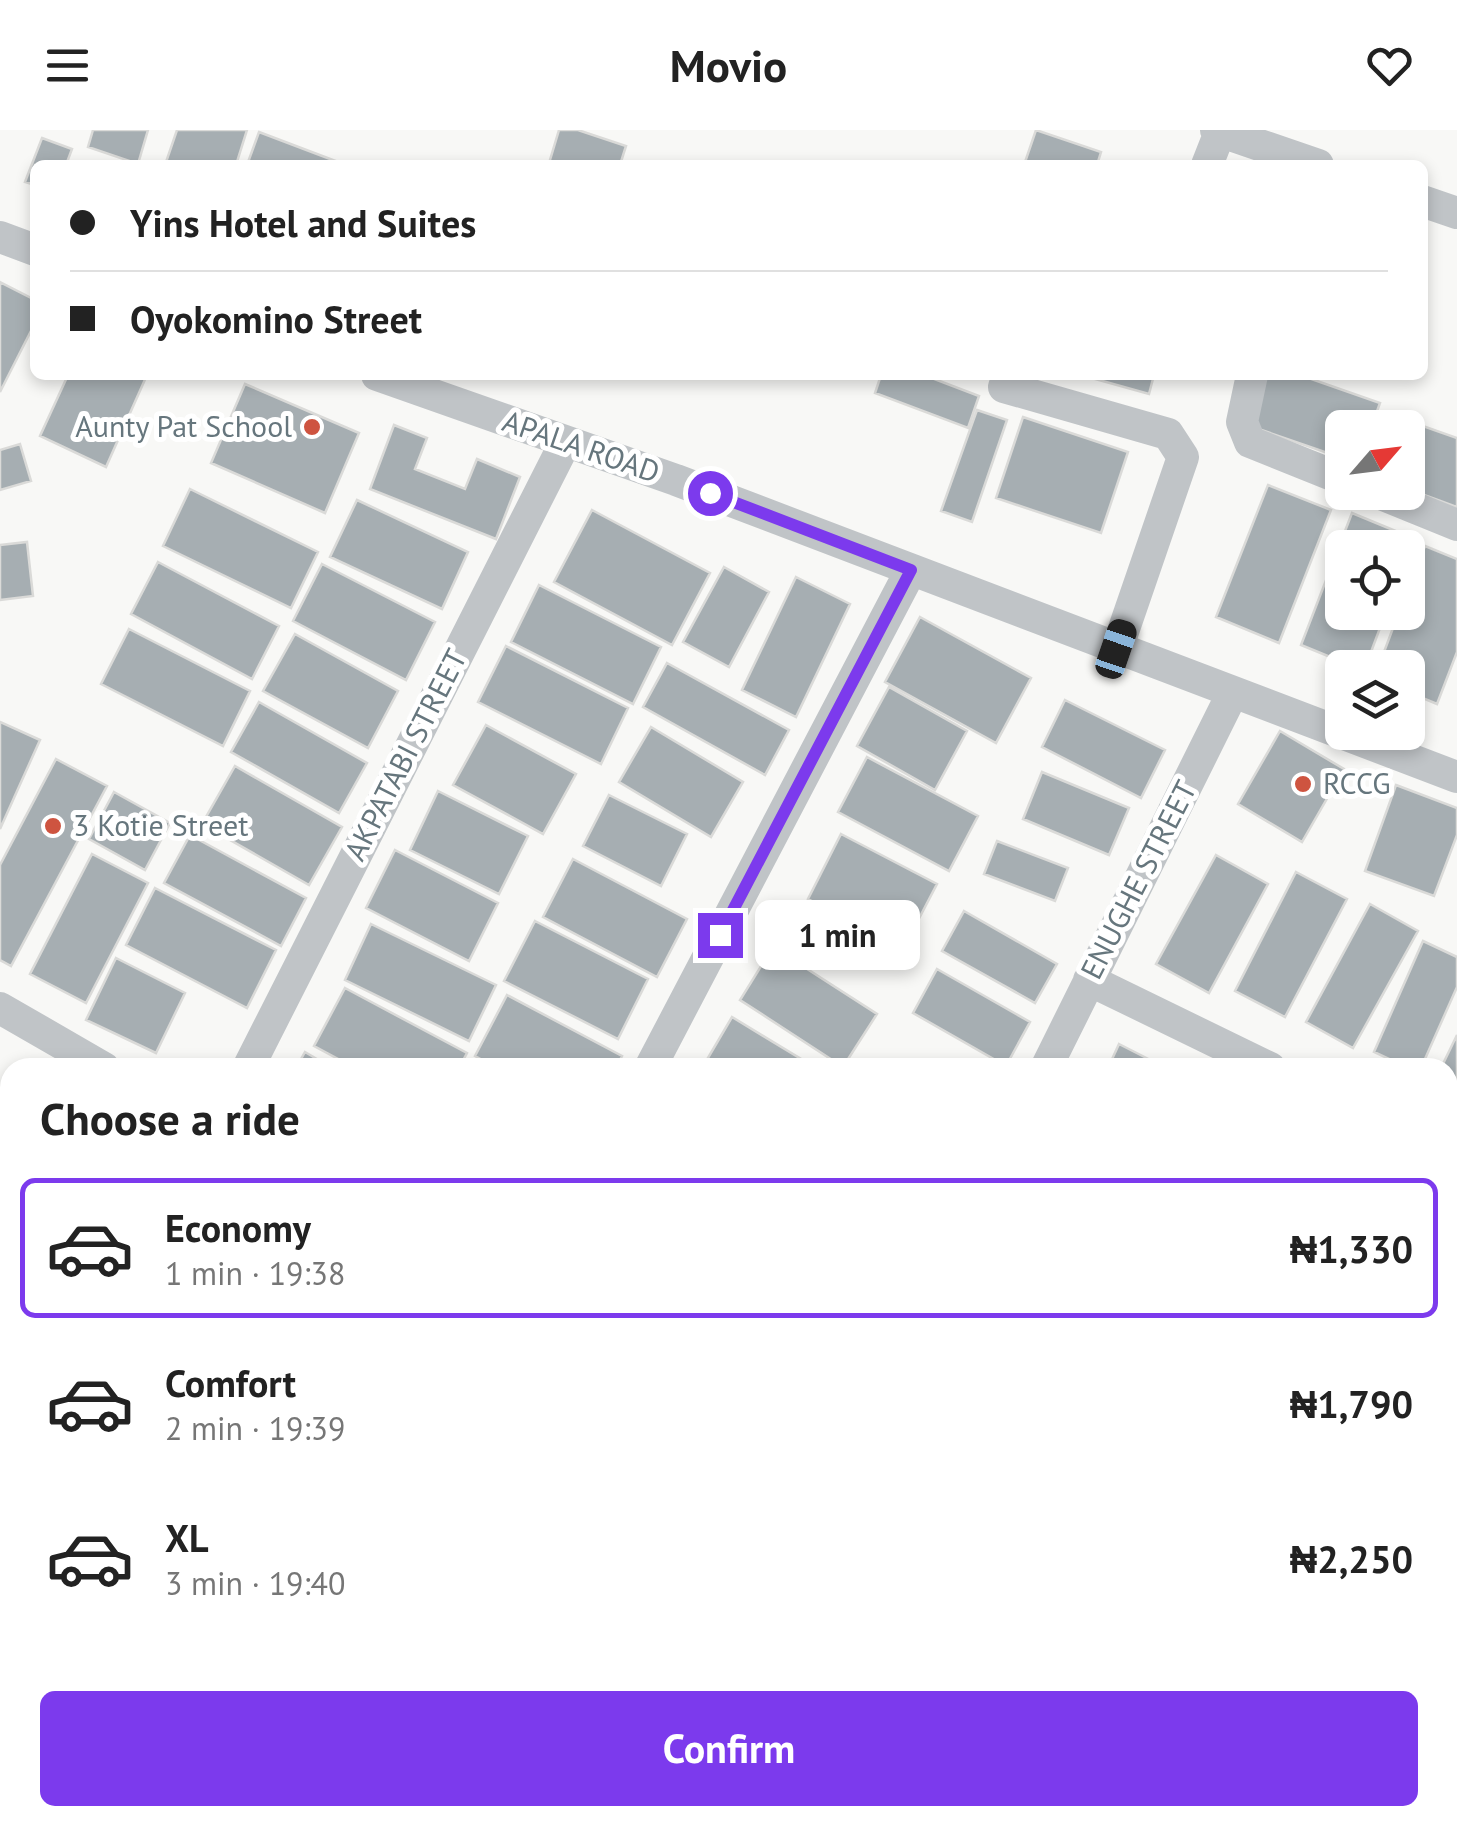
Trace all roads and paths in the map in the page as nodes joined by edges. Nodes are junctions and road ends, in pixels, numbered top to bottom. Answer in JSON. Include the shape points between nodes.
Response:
{"nodes":[{"id":1,"x":1218,"y":131,"type":"edge"},
{"id":2,"x":1209,"y":160,"type":"edge"},
{"id":3,"x":1303,"y":160,"type":"edge"},
{"id":4,"x":1428,"y":203,"type":"edge"},
{"id":5,"x":1457,"y":213,"type":"edge"},
{"id":6,"x":0,"y":238,"type":"edge"},
{"id":7,"x":30,"y":248,"type":"edge"},
{"id":8,"x":392,"y":380,"type":"edge"},
{"id":9,"x":1006,"y":380,"type":"edge"},
{"id":10,"x":1251,"y":380,"type":"edge"},
{"id":11,"x":565,"y":443,"type":"junction"},
{"id":12,"x":1325,"y":472,"type":"edge"},
{"id":13,"x":1420,"y":510,"type":"edge"},
{"id":14,"x":1457,"y":525,"type":"edge"},
{"id":15,"x":911,"y":570,"type":"junction"},
{"id":16,"x":1116,"y":649,"type":"junction"},
{"id":17,"x":1232,"y":694,"type":"junction"},
{"id":18,"x":1457,"y":777,"type":"edge"},
{"id":19,"x":1089,"y":980,"type":"junction"},
{"id":20,"x":0,"y":1008,"type":"edge"},
{"id":21,"x":87,"y":1058,"type":"edge"},
{"id":22,"x":253,"y":1058,"type":"edge"},
{"id":23,"x":655,"y":1058,"type":"edge"},
{"id":24,"x":1051,"y":1058,"type":"edge"},
{"id":25,"x":1249,"y":1058,"type":"edge"}],
"edges":[{"from":1,"to":2,"type":"street"},
{"from":1,"to":3,"type":"street"},
{"from":4,"to":5,"type":"street"},
{"from":6,"to":7,"type":"street"},
{"from":8,"to":11,"type":"street","name":"APALA ROAD"},
{"from":9,"to":16,"type":"street","via":[[1004,387],[1168,434],[1183,458]]},
{"from":10,"to":12,"type":"street","via":[[1242,422],[1250,442]]},
{"from":11,"to":15,"type":"street","name":"APALA ROAD"},
{"from":11,"to":22,"type":"street","name":"AKPATABI STREET"},
{"from":13,"to":14,"type":"street"},
{"from":15,"to":16,"type":"street","name":"APALA ROAD"},
{"from":15,"to":23,"type":"street"},
{"from":16,"to":17,"type":"street","name":"APALA ROAD"},
{"from":17,"to":18,"type":"street","name":"APALA ROAD"},
{"from":17,"to":19,"type":"street","name":"ENUGHE STREET"},
{"from":19,"to":24,"type":"street","name":"ENUGHE STREET"},
{"from":19,"to":25,"type":"street"},
{"from":20,"to":21,"type":"street"}]}
